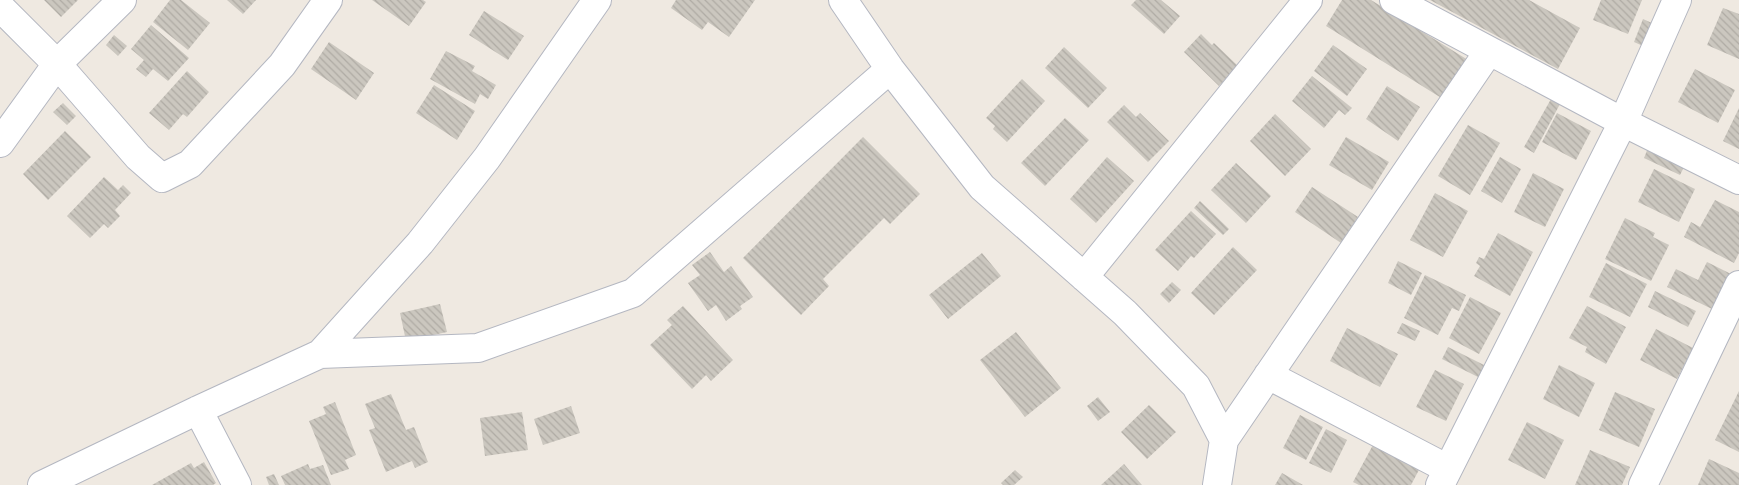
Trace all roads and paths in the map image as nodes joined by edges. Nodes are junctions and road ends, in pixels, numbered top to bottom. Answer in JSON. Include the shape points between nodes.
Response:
{"nodes":[{"id":1,"x":122,"y":0,"type":"edge"},
{"id":2,"x":328,"y":0,"type":"edge"},
{"id":3,"x":597,"y":0,"type":"edge"},
{"id":4,"x":842,"y":0,"type":"edge"},
{"id":5,"x":1308,"y":0,"type":"edge"},
{"id":6,"x":1394,"y":0,"type":"edge"},
{"id":7,"x":1677,"y":0,"type":"edge"},
{"id":8,"x":0,"y":7,"type":"edge"},
{"id":9,"x":1489,"y":50,"type":"junction"},
{"id":10,"x":57,"y":64,"type":"junction"},
{"id":11,"x":890,"y":69,"type":"junction"},
{"id":12,"x":1623,"y":122,"type":"junction"},
{"id":13,"x":0,"y":143,"type":"edge"},
{"id":14,"x":1739,"y":180,"type":"edge"},
{"id":15,"x":1084,"y":277,"type":"junction"},
{"id":16,"x":1739,"y":285,"type":"edge"},
{"id":17,"x":320,"y":354,"type":"junction"},
{"id":18,"x":1268,"y":374,"type":"junction"},
{"id":19,"x":198,"y":410,"type":"junction"},
{"id":20,"x":1224,"y":440,"type":"junction"},
{"id":21,"x":1444,"y":477,"type":"edge"},
{"id":22,"x":42,"y":485,"type":"edge"},
{"id":23,"x":236,"y":485,"type":"edge"},
{"id":24,"x":1217,"y":485,"type":"edge"},
{"id":25,"x":1643,"y":485,"type":"edge"}],
"edges":[{"from":1,"to":10,"type":"street"},
{"from":2,"to":10,"type":"street","via":[[282,65],[190,164],[162,178],[138,157]]},
{"from":3,"to":17,"type":"street","via":[[487,158],[420,243]]},
{"from":4,"to":11,"type":"street"},
{"from":5,"to":15,"type":"street"},
{"from":6,"to":9,"type":"street"},
{"from":7,"to":12,"type":"street"},
{"from":8,"to":10,"type":"street"},
{"from":9,"to":12,"type":"street"},
{"from":9,"to":18,"type":"street"},
{"from":10,"to":13,"type":"street"},
{"from":11,"to":15,"type":"street","via":[[982,187]]},
{"from":11,"to":17,"type":"street","via":[[633,293],[478,348]]},
{"from":12,"to":14,"type":"street"},
{"from":12,"to":21,"type":"street"},
{"from":15,"to":20,"type":"street","via":[[1125,313],[1196,386]]},
{"from":16,"to":25,"type":"street"},
{"from":17,"to":19,"type":"street"},
{"from":18,"to":20,"type":"street"},
{"from":18,"to":21,"type":"street"},
{"from":19,"to":22,"type":"street"},
{"from":19,"to":23,"type":"street"},
{"from":20,"to":24,"type":"street"}]}
